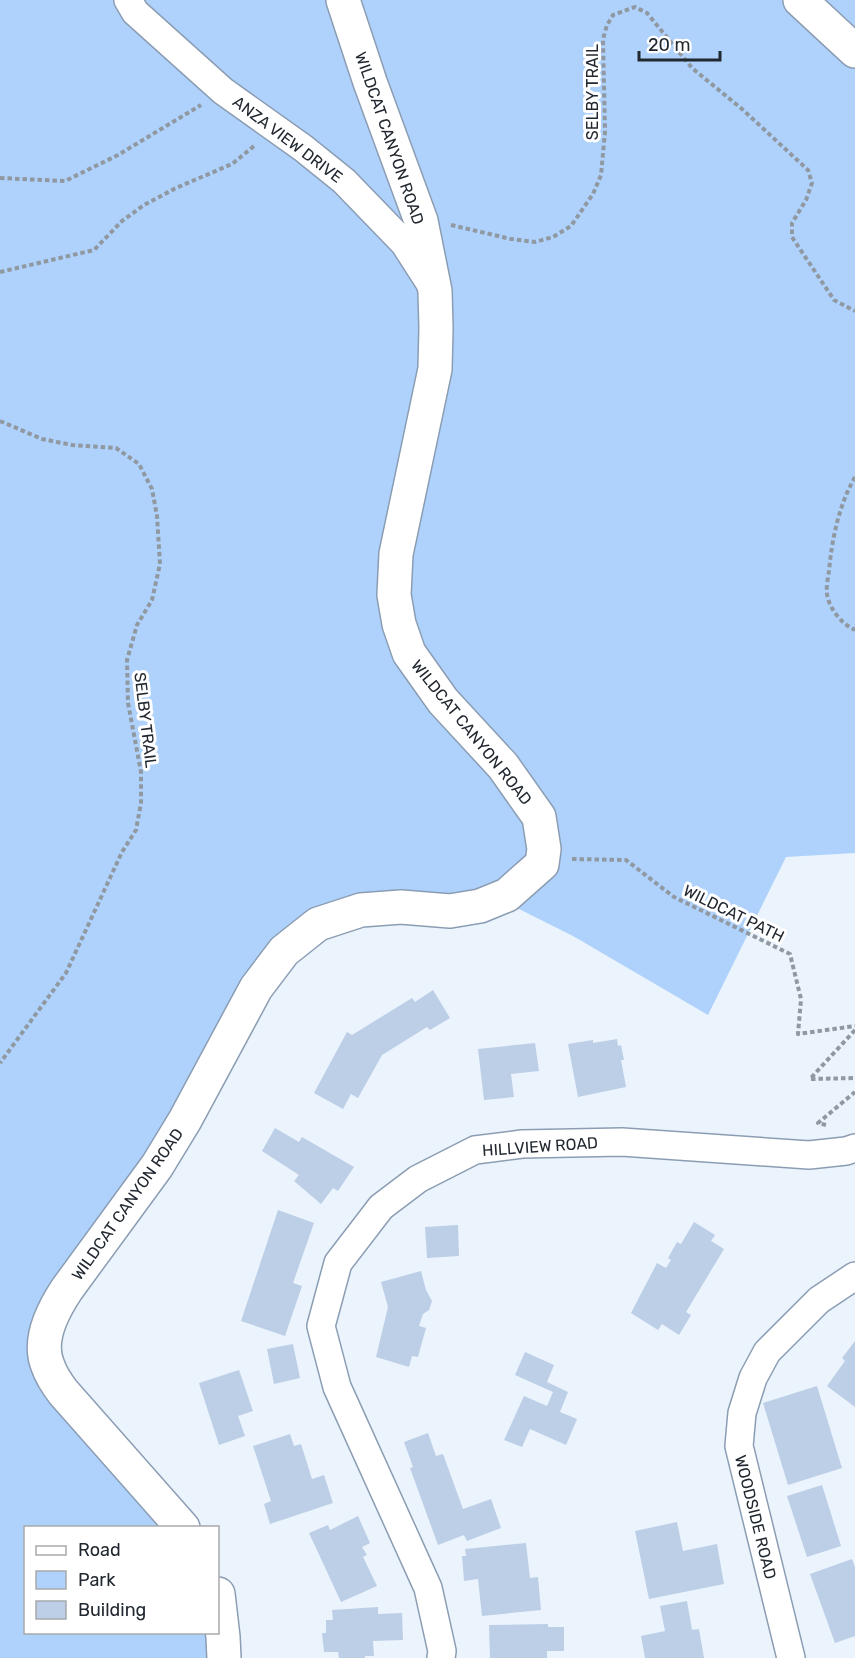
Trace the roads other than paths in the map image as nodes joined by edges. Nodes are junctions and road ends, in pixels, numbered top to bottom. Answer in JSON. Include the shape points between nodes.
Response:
{"nodes":[{"id":1,"x":128,"y":0,"type":"edge"},
{"id":2,"x":343,"y":0,"type":"edge"},
{"id":3,"x":800,"y":0,"type":"edge"},
{"id":4,"x":855,"y":51,"type":"edge"},
{"id":5,"x":435,"y":291,"type":"junction"},
{"id":6,"x":852,"y":1157,"type":"edge"},
{"id":7,"x":855,"y":1276,"type":"edge"},
{"id":8,"x":182,"y":1526,"type":"edge"},
{"id":9,"x":219,"y":1601,"type":"edge"},
{"id":10,"x":224,"y":1658,"type":"edge"},
{"id":11,"x":441,"y":1658,"type":"edge"},
{"id":12,"x":790,"y":1658,"type":"edge"}],
"edges":[{"from":1,"to":5,"type":"street","name":"ANZA VIEW DRIVE","via":[[135,12],[223,91],[344,181],[404,243]]},
{"from":2,"to":5,"type":"street","name":"WILDCAT CANYON ROAD","via":[[421,221]]},
{"from":3,"to":4,"type":"street"},
{"from":5,"to":8,"type":"street","name":"WILDCAT CANYON ROAD","via":[[435,369],[396,554],[394,595],[399,624],[409,653],[436,691],[503,766],[539,817],[542,864],[507,895],[480,906],[450,911],[361,910],[318,924],[284,951],[256,988],[157,1166],[55,1308],[44,1352],[47,1366],[63,1392]]},
{"from":6,"to":11,"type":"street","name":"HILLVIEW ROAD","via":[[622,1142],[522,1144],[476,1149],[418,1179],[381,1207],[338,1263],[321,1326],[337,1387],[428,1588]]},
{"from":7,"to":12,"type":"street","name":"WOODSIDE ROAD","via":[[819,1300],[767,1352],[741,1413],[738,1446]]},
{"from":9,"to":10,"type":"street"}]}
